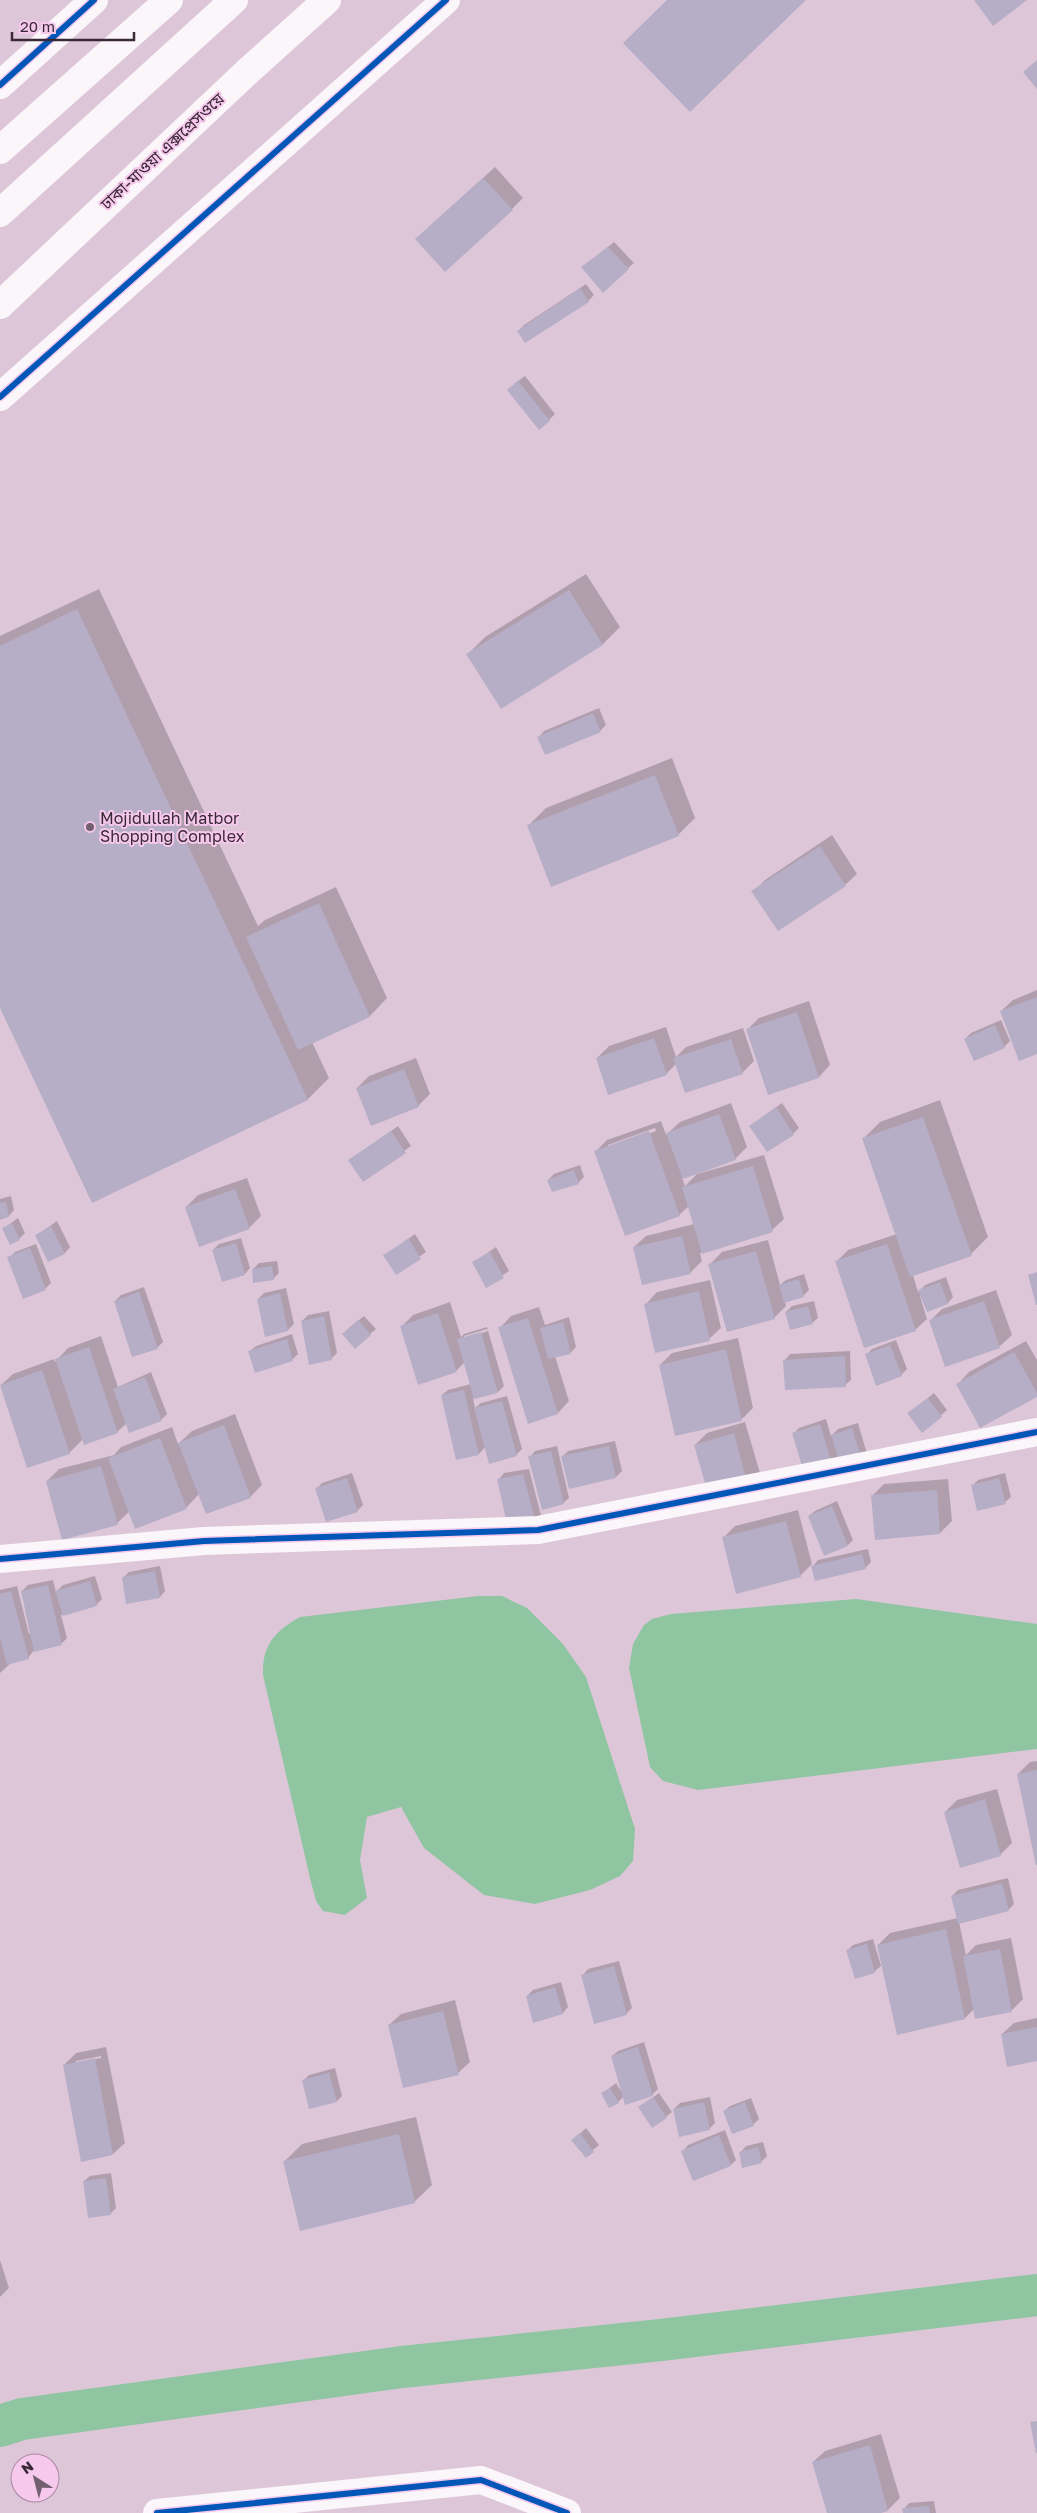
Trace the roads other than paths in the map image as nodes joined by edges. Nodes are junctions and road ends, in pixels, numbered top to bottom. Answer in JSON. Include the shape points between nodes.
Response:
{"nodes":[{"id":1,"x":94,"y":0,"type":"edge"},
{"id":2,"x":169,"y":0,"type":"edge"},
{"id":3,"x":234,"y":0,"type":"edge"},
{"id":4,"x":327,"y":0,"type":"edge"},
{"id":5,"x":446,"y":0,"type":"edge"},
{"id":6,"x":0,"y":84,"type":"edge"},
{"id":7,"x":0,"y":150,"type":"edge"},
{"id":8,"x":0,"y":213,"type":"edge"},
{"id":9,"x":0,"y":305,"type":"edge"},
{"id":10,"x":0,"y":397,"type":"edge"},
{"id":11,"x":1037,"y":1432,"type":"edge"},
{"id":12,"x":0,"y":1559,"type":"edge"},
{"id":13,"x":157,"y":2513,"type":"edge"},
{"id":14,"x":567,"y":2513,"type":"edge"}],
"edges":[{"from":1,"to":6,"type":"main road"},
{"from":2,"to":7,"type":"main road"},
{"from":3,"to":8,"type":"main road"},
{"from":4,"to":9,"type":"main road","name":"ঢাকা-মাওয়া এক্সপ্রেসওয়ে","via":[[246,72]]},
{"from":5,"to":10,"type":"main road"},
{"from":11,"to":12,"type":"main road","via":[[538,1530],[204,1541]]},
{"from":13,"to":14,"type":"main road","via":[[481,2480]]}]}
